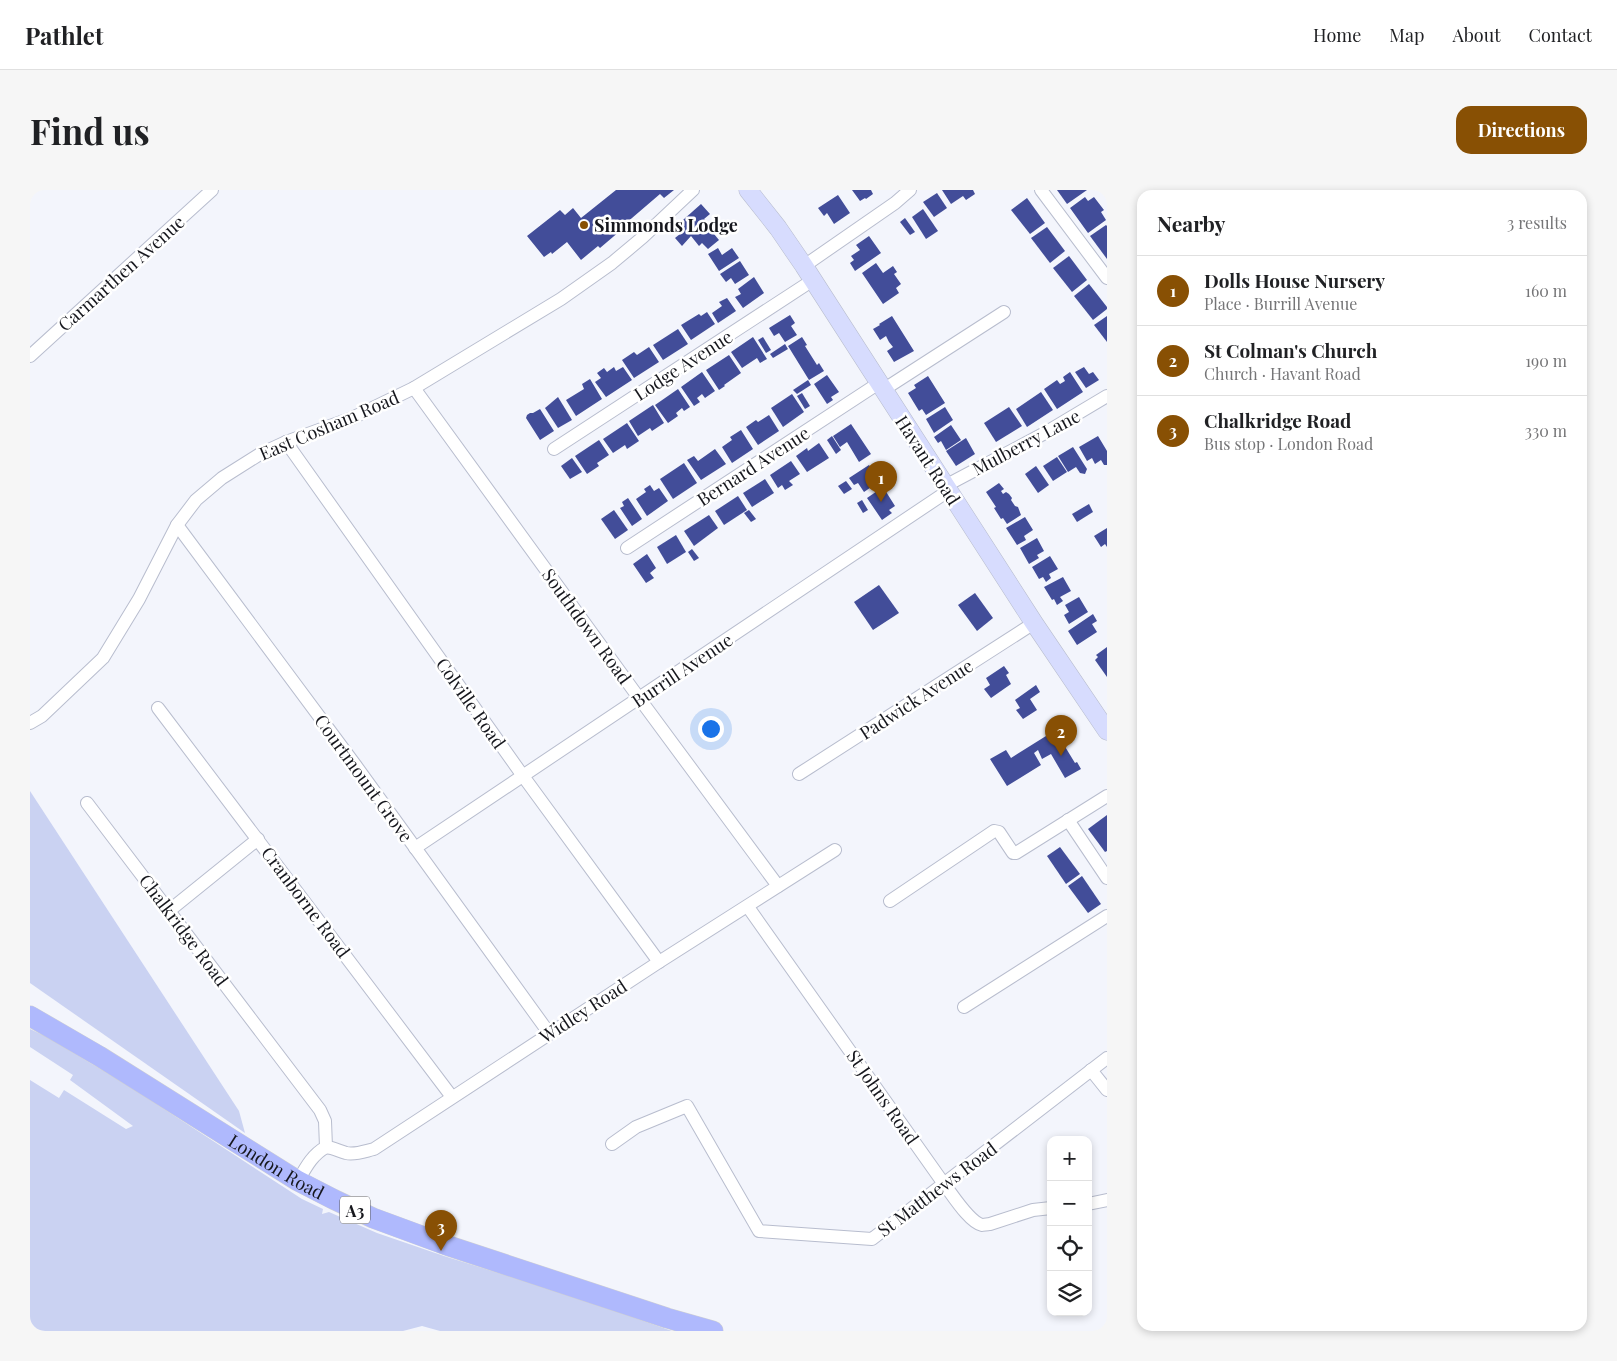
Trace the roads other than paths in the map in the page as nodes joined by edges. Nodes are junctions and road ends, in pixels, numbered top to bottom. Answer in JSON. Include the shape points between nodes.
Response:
{"nodes":[{"id":1,"x":212,"y":190,"type":"edge"},
{"id":2,"x":693,"y":190,"type":"edge"},
{"id":3,"x":748,"y":190,"type":"edge"},
{"id":4,"x":910,"y":190,"type":"edge"},
{"id":5,"x":1041,"y":190,"type":"edge"},
{"id":6,"x":808,"y":273,"type":"junction"},
{"id":7,"x":1107,"y":278,"type":"edge"},
{"id":8,"x":1004,"y":312,"type":"dead end"},
{"id":9,"x":30,"y":356,"type":"edge"},
{"id":10,"x":881,"y":387,"type":"junction"},
{"id":11,"x":414,"y":388,"type":"junction"},
{"id":12,"x":1107,"y":396,"type":"edge"},
{"id":13,"x":286,"y":442,"type":"junction"},
{"id":14,"x":554,"y":449,"type":"dead end"},
{"id":15,"x":946,"y":488,"type":"junction"},
{"id":16,"x":177,"y":525,"type":"junction"},
{"id":17,"x":626,"y":548,"type":"dead end"},
{"id":18,"x":1034,"y":624,"type":"junction"},
{"id":19,"x":639,"y":698,"type":"junction"},
{"id":20,"x":158,"y":708,"type":"dead end"},
{"id":21,"x":30,"y":723,"type":"edge"},
{"id":22,"x":1107,"y":731,"type":"edge"},
{"id":23,"x":799,"y":774,"type":"dead end"},
{"id":24,"x":523,"y":776,"type":"junction"},
{"id":25,"x":1107,"y":796,"type":"edge"},
{"id":26,"x":88,"y":803,"type":"dead end"},
{"id":27,"x":1068,"y":820,"type":"junction"},
{"id":28,"x":258,"y":839,"type":"junction"},
{"id":29,"x":415,"y":848,"type":"junction"},
{"id":30,"x":835,"y":850,"type":"dead end"},
{"id":31,"x":1107,"y":878,"type":"edge"},
{"id":32,"x":778,"y":886,"type":"junction"},
{"id":33,"x":890,"y":902,"type":"dead end"},
{"id":34,"x":748,"y":907,"type":"junction"},
{"id":35,"x":170,"y":910,"type":"junction"},
{"id":36,"x":1107,"y":916,"type":"edge"},
{"id":37,"x":659,"y":962,"type":"junction"},
{"id":38,"x":964,"y":1008,"type":"dead end"},
{"id":39,"x":30,"y":1016,"type":"edge"},
{"id":40,"x":549,"y":1033,"type":"junction"},
{"id":41,"x":1107,"y":1058,"type":"edge"},
{"id":42,"x":1091,"y":1070,"type":"junction"},
{"id":43,"x":1107,"y":1090,"type":"edge"},
{"id":44,"x":452,"y":1097,"type":"junction"},
{"id":45,"x":612,"y":1144,"type":"dead end"},
{"id":46,"x":326,"y":1148,"type":"junction"},
{"id":47,"x":298,"y":1181,"type":"junction"},
{"id":48,"x":944,"y":1184,"type":"junction"},
{"id":49,"x":1107,"y":1200,"type":"edge"},
{"id":50,"x":1092,"y":1203,"type":"edge"},
{"id":51,"x":1047,"y":1208,"type":"edge"},
{"id":52,"x":713,"y":1331,"type":"edge"}],
"edges":[{"from":1,"to":9,"type":"street","name":"Carmarthen Avenue"},
{"from":2,"to":11,"type":"street","name":"East Cosham Road","via":[[643,237],[585,283]]},
{"from":3,"to":6,"type":"street","name":"Havant Road"},
{"from":4,"to":6,"type":"street","name":"Lodge Avenue"},
{"from":5,"to":7,"type":"street"},
{"from":6,"to":10,"type":"street","name":"Havant Road"},
{"from":6,"to":14,"type":"street","name":"Lodge Avenue"},
{"from":8,"to":10,"type":"street","name":"Bernard Avenue"},
{"from":10,"to":15,"type":"street","name":"Havant Road"},
{"from":10,"to":17,"type":"street","name":"Bernard Avenue"},
{"from":11,"to":13,"type":"street","name":"East Cosham Road","via":[[352,418]]},
{"from":11,"to":19,"type":"street","name":"Southdown Road"},
{"from":12,"to":15,"type":"street","name":"Mulberry Lane"},
{"from":13,"to":16,"type":"street","name":"East Cosham Road","via":[[222,478],[196,500]]},
{"from":13,"to":24,"type":"street","name":"Colville Road"},
{"from":15,"to":18,"type":"street","name":"Havant Road"},
{"from":15,"to":19,"type":"street","name":"Burrill Avenue"},
{"from":16,"to":21,"type":"street","name":"East Cosham Road","via":[[139,599],[103,658],[42,716]]},
{"from":16,"to":29,"type":"street","name":"Courtmount Grove"},
{"from":18,"to":22,"type":"street","name":"Havant Road"},
{"from":18,"to":23,"type":"street","name":"Padwick Avenue"},
{"from":19,"to":24,"type":"street","name":"Burrill Avenue"},
{"from":19,"to":32,"type":"street","name":"Southdown Road"},
{"from":20,"to":28,"type":"street","name":"Cranborne Road"},
{"from":24,"to":29,"type":"street","name":"Burrill Avenue"},
{"from":24,"to":37,"type":"street","name":"Colville Road"},
{"from":25,"to":27,"type":"street"},
{"from":26,"to":35,"type":"street","name":"Chalkridge Road"},
{"from":27,"to":31,"type":"street"},
{"from":27,"to":33,"type":"street","via":[[1016,853],[999,832],[994,831]]},
{"from":28,"to":35,"type":"street"},
{"from":28,"to":44,"type":"street","name":"Cranborne Road"},
{"from":29,"to":40,"type":"street","name":"Courtmount Grove"},
{"from":30,"to":32,"type":"street","name":"Widley Road"},
{"from":32,"to":34,"type":"street","name":"Widley Road"},
{"from":34,"to":37,"type":"street","name":"Widley Road"},
{"from":34,"to":48,"type":"street","name":"St Johns Road"},
{"from":35,"to":46,"type":"street","name":"Chalkridge Road","via":[[320,1110],[325,1122]]},
{"from":36,"to":38,"type":"street"},
{"from":37,"to":40,"type":"street","name":"Widley Road"},
{"from":39,"to":47,"type":"main road","name":"London Road","number":"A3"},
{"from":40,"to":44,"type":"street","name":"Widley Road"},
{"from":41,"to":42,"type":"street","name":"St Matthews Road"},
{"from":42,"to":43,"type":"street"},
{"from":42,"to":48,"type":"street","name":"St Matthews Road"},
{"from":44,"to":46,"type":"street","name":"Widley Road","via":[[374,1149],[358,1154]]},
{"from":45,"to":48,"type":"street","name":"St Matthews Road","via":[[636,1128],[687,1106],[759,1231],[872,1239]]},
{"from":46,"to":47,"type":"street","via":[[312,1158]]},
{"from":47,"to":52,"type":"main road","name":"London Road","number":"A3","via":[[373,1218],[440,1243]]},
{"from":48,"to":51,"type":"street","name":"St Johns Road","via":[[969,1216],[982,1225]]},
{"from":49,"to":50,"type":"street"}]}
